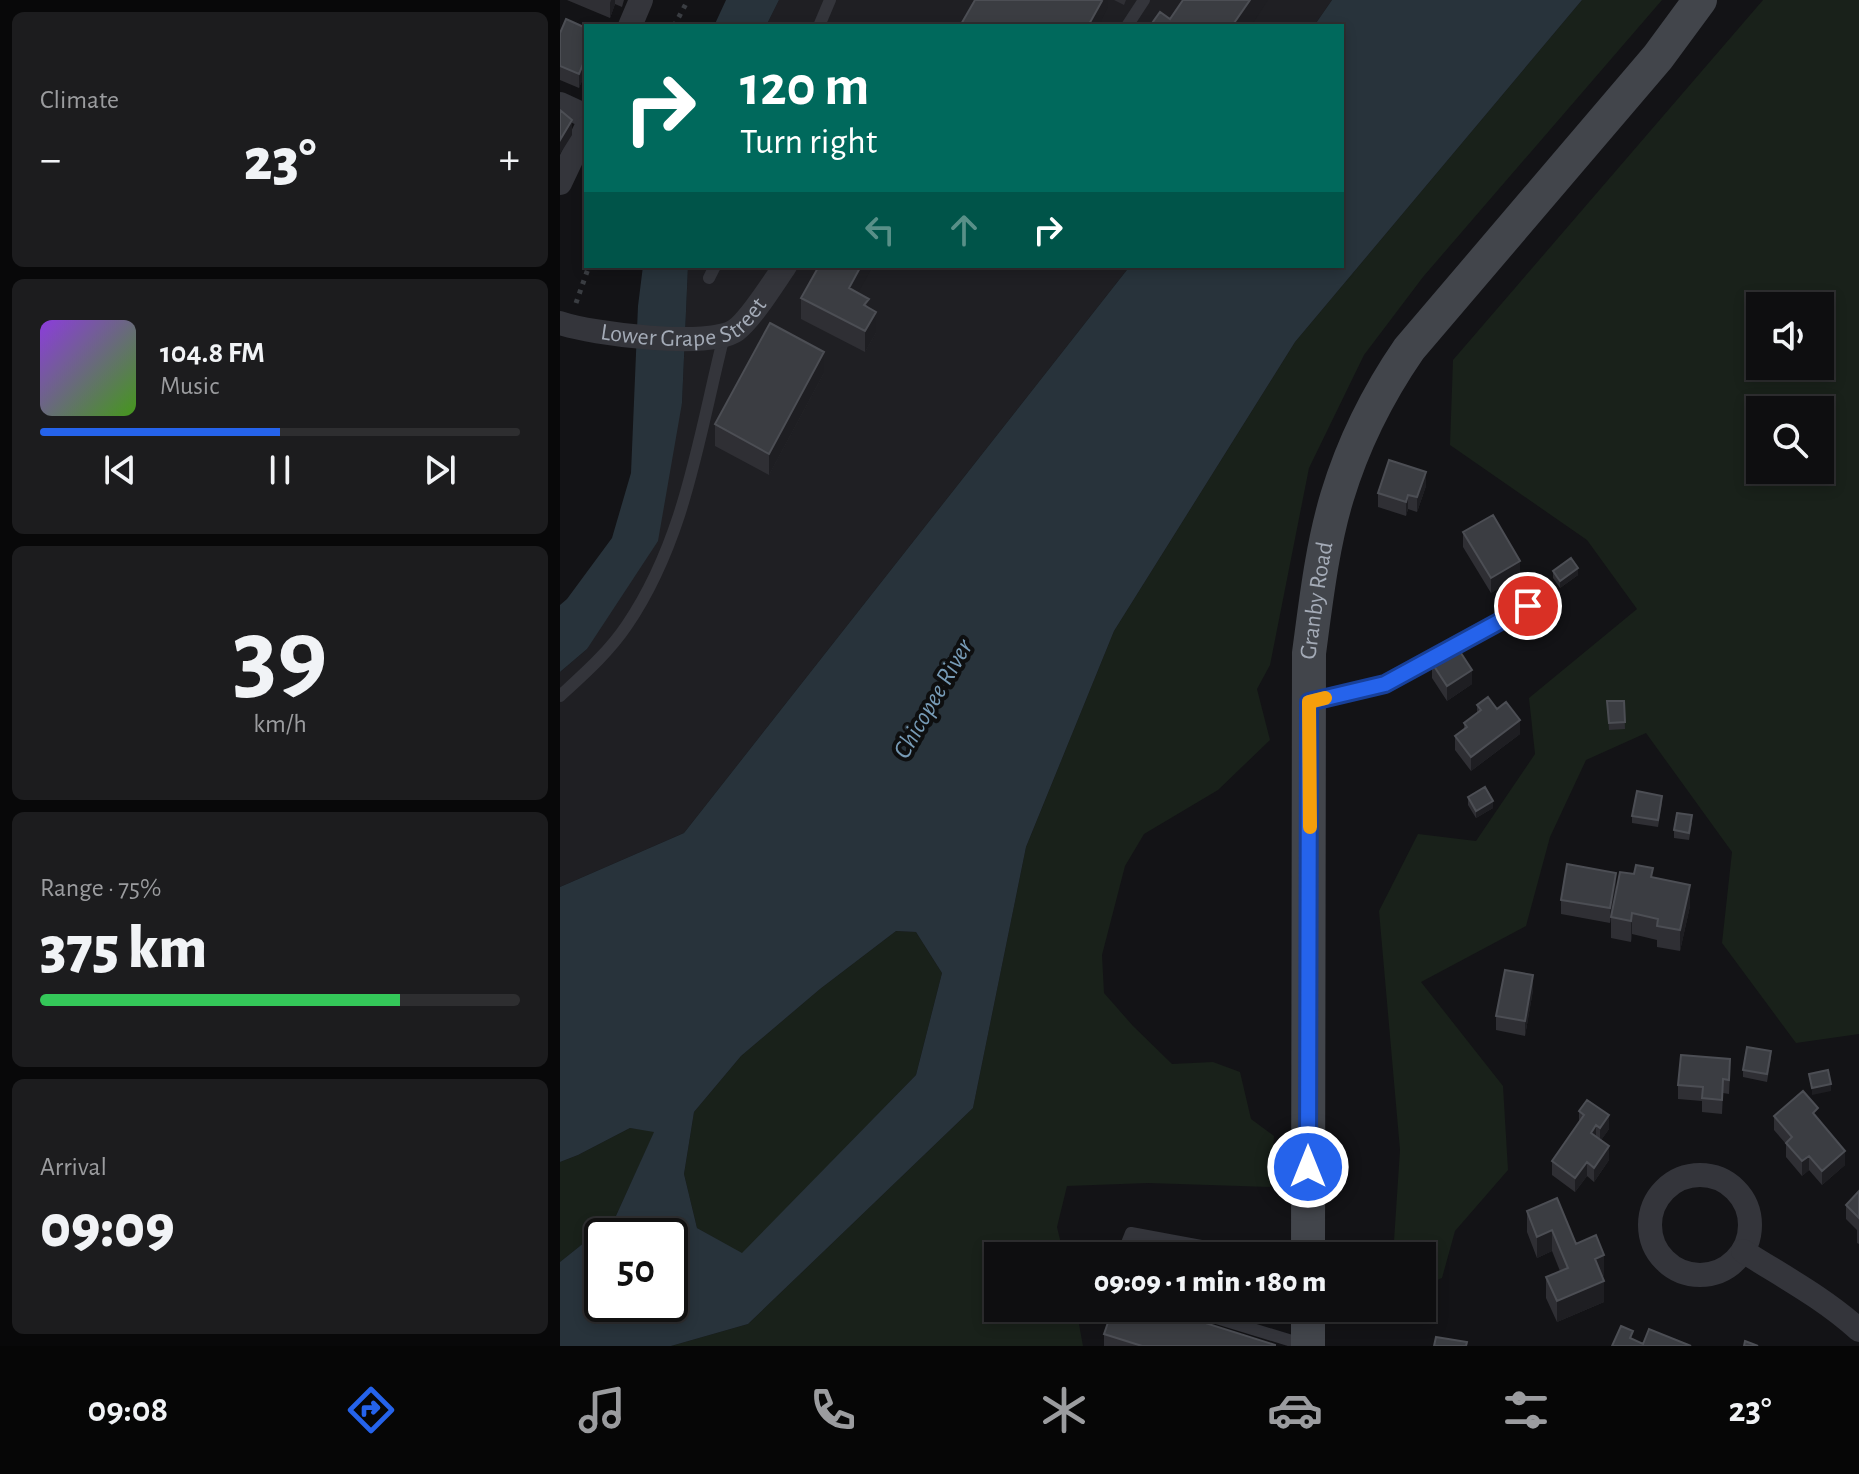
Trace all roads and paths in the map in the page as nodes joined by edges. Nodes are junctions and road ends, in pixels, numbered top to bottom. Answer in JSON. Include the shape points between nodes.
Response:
{"nodes":[{"id":1,"x":641,"y":0,"type":"edge"},
{"id":2,"x":688,"y":0,"type":"edge"},
{"id":3,"x":830,"y":0,"type":"edge"},
{"id":4,"x":1144,"y":0,"type":"edge"},
{"id":5,"x":1700,"y":0,"type":"edge"},
{"id":6,"x":1714,"y":0,"type":"edge"},
{"id":7,"x":631,"y":24,"type":"edge"},
{"id":8,"x":675,"y":24,"type":"edge"},
{"id":9,"x":820,"y":24,"type":"edge"},
{"id":10,"x":1128,"y":24,"type":"edge"},
{"id":11,"x":1658,"y":57,"type":"junction"},
{"id":12,"x":560,"y":104,"type":"edge"},
{"id":13,"x":584,"y":115,"type":"edge"},
{"id":14,"x":584,"y":132,"type":"edge"},
{"id":15,"x":560,"y":183,"type":"edge"},
{"id":16,"x":588,"y":268,"type":"edge"},
{"id":17,"x":784,"y":268,"type":"edge"},
{"id":18,"x":576,"y":302,"type":"dead end"},
{"id":19,"x":560,"y":323,"type":"edge"},
{"id":20,"x":724,"y":336,"type":"junction"},
{"id":21,"x":1528,"y":606,"type":"dead end"},
{"id":22,"x":560,"y":696,"type":"edge"},
{"id":23,"x":1309,"y":702,"type":"junction"},
{"id":24,"x":1127,"y":1242,"type":"edge"},
{"id":25,"x":1180,"y":1242,"type":"edge"},
{"id":26,"x":1308,"y":1242,"type":"edge"},
{"id":27,"x":1743,"y":1251,"type":"junction"},
{"id":28,"x":1230,"y":1322,"type":"edge"},
{"id":29,"x":1308,"y":1322,"type":"edge"},
{"id":30,"x":1859,"y":1330,"type":"edge"},
{"id":31,"x":1308,"y":1346,"type":"edge"}],
"edges":[{"from":1,"to":7,"type":"street"},
{"from":2,"to":8,"type":"path"},
{"from":3,"to":9,"type":"lane"},
{"from":4,"to":10,"type":"lane"},
{"from":5,"to":11,"type":"main road","name":"Granby Road"},
{"from":6,"to":11,"type":"main road","name":"Granby Road"},
{"from":11,"to":23,"type":"main road","name":"Granby Road","via":[[1424,329],[1380,395],[1346,471],[1327,539],[1309,653]]},
{"from":12,"to":13,"type":"street"},
{"from":14,"to":15,"type":"street"},
{"from":16,"to":18,"type":"path"},
{"from":17,"to":20,"type":"street","name":"Lower Grape Street","via":[[744,323]]},
{"from":19,"to":20,"type":"street","name":"Lower Grape Street","via":[[598,332],[687,339]]},
{"from":20,"to":22,"type":"lane","via":[[688,488],[655,574],[626,627]]},
{"from":21,"to":23,"type":"lane","via":[[1385,684]]},
{"from":23,"to":26,"type":"main road","name":"Granby Road"},
{"from":24,"to":25,"type":"lane","via":[[1131,1233]]},
{"from":27,"to":27,"type":"street","via":[[1715,1273],[1692,1274],[1670,1265],[1652,1236],[1656,1202],[1681,1178],[1704,1175],[1726,1182],[1747,1207],[1750,1230]]},
{"from":27,"to":30,"type":"street"},
{"from":28,"to":31,"type":"lane"},
{"from":29,"to":31,"type":"main road"}]}
